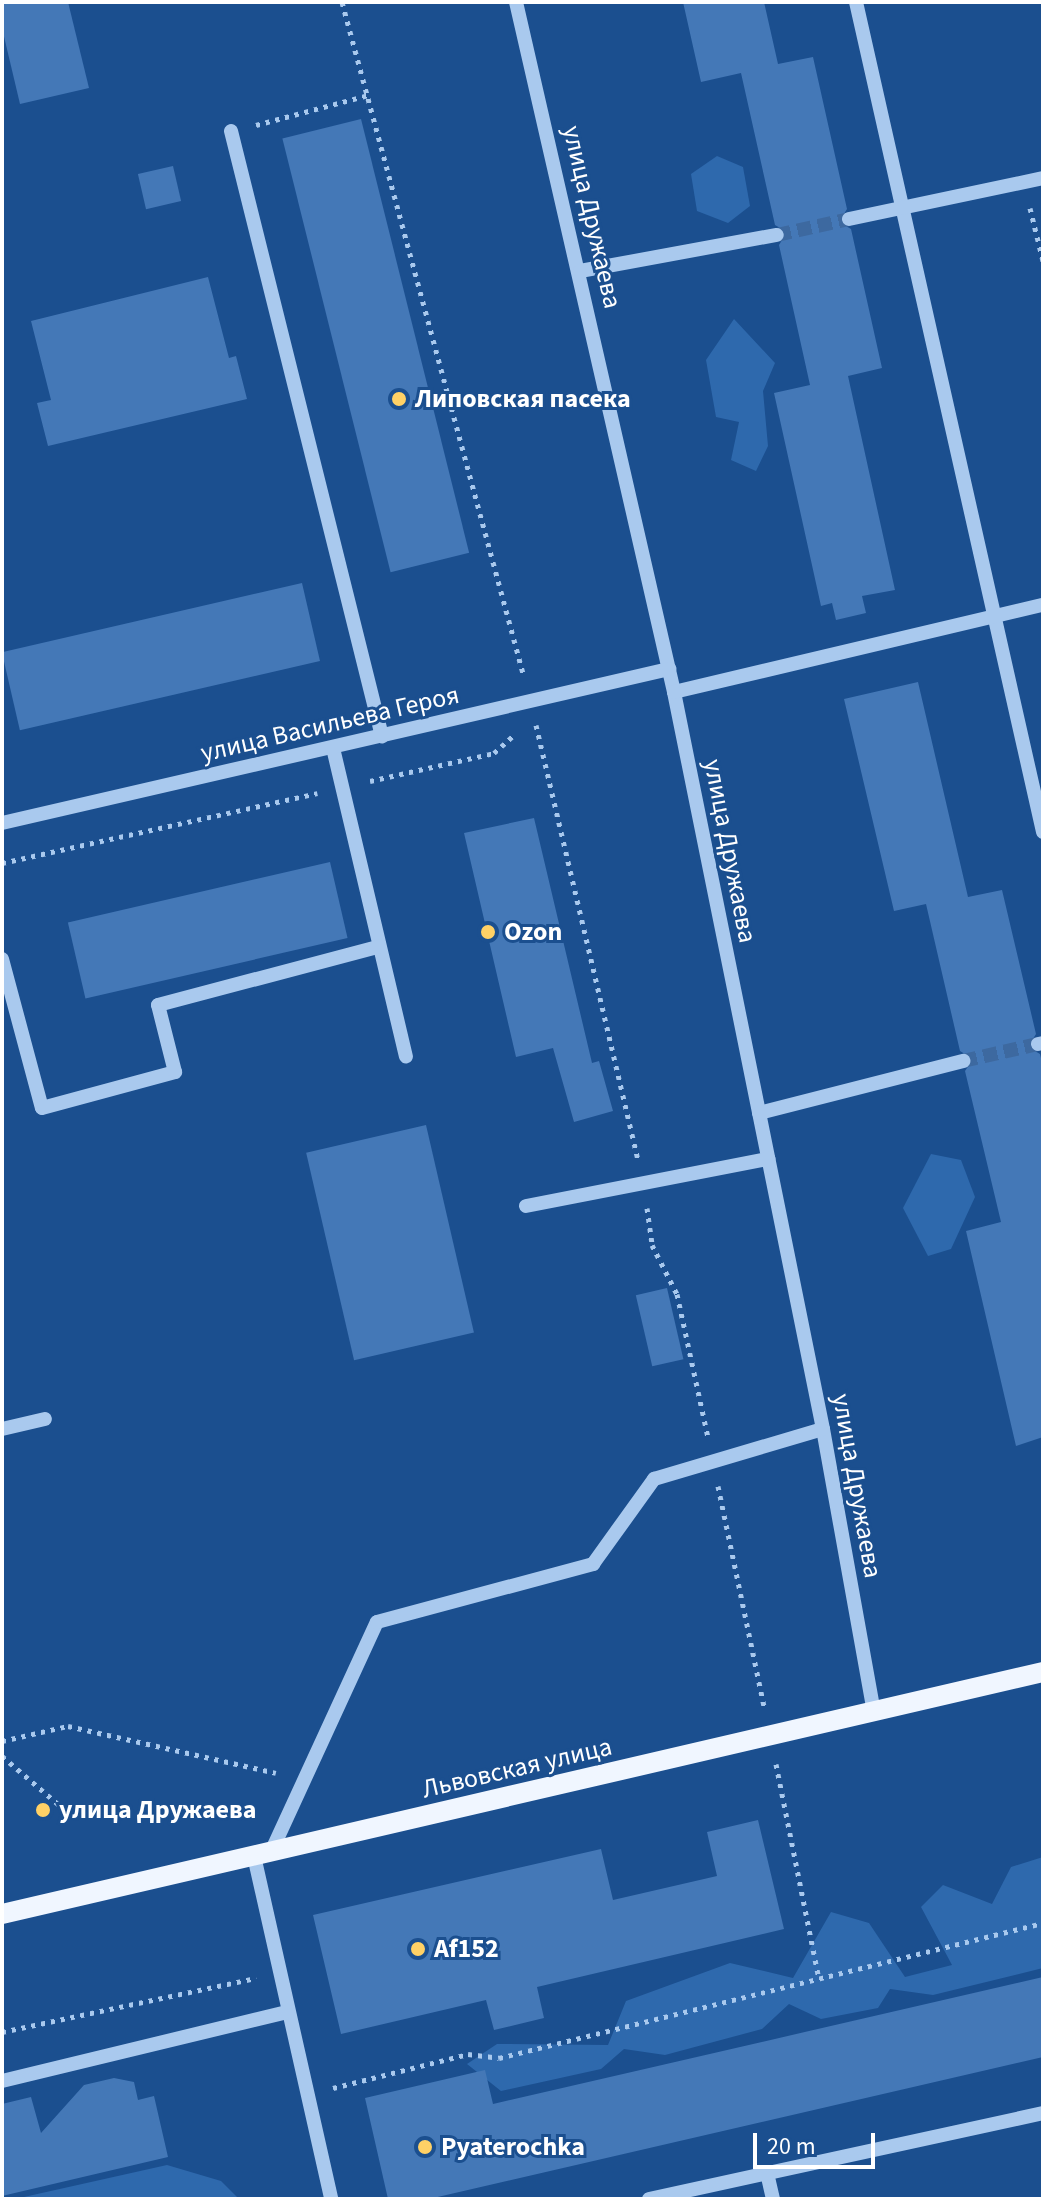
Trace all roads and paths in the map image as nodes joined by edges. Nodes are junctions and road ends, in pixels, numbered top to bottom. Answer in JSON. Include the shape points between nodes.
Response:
{"nodes":[{"id":1,"x":342,"y":2,"type":"edge"},
{"id":2,"x":516,"y":2,"type":"edge"},
{"id":3,"x":856,"y":2,"type":"edge"},
{"id":4,"x":369,"y":95,"type":"junction"},
{"id":5,"x":231,"y":131,"type":"joint"},
{"id":6,"x":1043,"y":178,"type":"edge"},
{"id":7,"x":1024,"y":182,"type":"junction"},
{"id":8,"x":904,"y":204,"type":"junction"},
{"id":9,"x":849,"y":219,"type":"tunnel mouth"},
{"id":10,"x":777,"y":235,"type":"tunnel mouth"},
{"id":11,"x":1043,"y":261,"type":"edge"},
{"id":12,"x":580,"y":271,"type":"junction"},
{"id":13,"x":1043,"y":605,"type":"edge"},
{"id":14,"x":996,"y":616,"type":"junction"},
{"id":15,"x":669,"y":669,"type":"junction"},
{"id":16,"x":674,"y":692,"type":"junction"},
{"id":17,"x":531,"y":702,"type":"junction"},
{"id":18,"x":382,"y":736,"type":"junction"},
{"id":19,"x":333,"y":748,"type":"junction"},
{"id":20,"x":342,"y":787,"type":"junction"},
{"id":21,"x":2,"y":823,"type":"edge"},
{"id":22,"x":1043,"y":832,"type":"edge"},
{"id":23,"x":2,"y":863,"type":"edge"},
{"id":24,"x":378,"y":947,"type":"junction"},
{"id":25,"x":2,"y":959,"type":"edge"},
{"id":26,"x":406,"y":1056,"type":"dead end"},
{"id":27,"x":963,"y":1061,"type":"tunnel mouth"},
{"id":28,"x":759,"y":1113,"type":"junction"},
{"id":29,"x":768,"y":1159,"type":"junction"},
{"id":30,"x":644,"y":1181,"type":"junction"},
{"id":31,"x":526,"y":1206,"type":"dead end"},
{"id":32,"x":45,"y":1419,"type":"dead end"},
{"id":33,"x":2,"y":1429,"type":"edge"},
{"id":34,"x":823,"y":1429,"type":"junction"},
{"id":35,"x":713,"y":1462,"type":"junction"},
{"id":36,"x":1043,"y":1672,"type":"edge"},
{"id":37,"x":874,"y":1713,"type":"junction"},
{"id":38,"x":771,"y":1737,"type":"junction"},
{"id":39,"x":2,"y":1741,"type":"edge"},
{"id":40,"x":2,"y":1756,"type":"edge"},
{"id":41,"x":305,"y":1780,"type":"junction"},
{"id":42,"x":72,"y":1816,"type":"dead end"},
{"id":43,"x":263,"y":1853,"type":"junction"},
{"id":44,"x":2,"y":1914,"type":"edge"},
{"id":45,"x":1043,"y":1923,"type":"edge"},
{"id":46,"x":280,"y":1973,"type":"junction"},
{"id":47,"x":819,"y":1979,"type":"junction"},
{"id":48,"x":288,"y":2012,"type":"junction"},
{"id":49,"x":2,"y":2032,"type":"edge"},
{"id":50,"x":2,"y":2081,"type":"edge"},
{"id":51,"x":307,"y":2095,"type":"junction"},
{"id":52,"x":1043,"y":2113,"type":"edge"},
{"id":53,"x":767,"y":2173,"type":"junction"},
{"id":54,"x":331,"y":2199,"type":"edge"},
{"id":55,"x":649,"y":2199,"type":"edge"},
{"id":56,"x":773,"y":2199,"type":"edge"}],
"edges":[{"from":1,"to":4,"type":"path"},
{"from":2,"to":12,"type":"street","name":"улица Дружаева"},
{"from":3,"to":8,"type":"street"},
{"from":4,"to":5,"type":"path"},
{"from":4,"to":17,"type":"path"},
{"from":5,"to":18,"type":"street"},
{"from":6,"to":7,"type":"street"},
{"from":7,"to":8,"type":"street"},
{"from":7,"to":11,"type":"path"},
{"from":8,"to":9,"type":"street"},
{"from":8,"to":14,"type":"street"},
{"from":10,"to":12,"type":"street"},
{"from":12,"to":15,"type":"street","name":"улица Дружаева"},
{"from":13,"to":14,"type":"street"},
{"from":14,"to":16,"type":"street"},
{"from":14,"to":22,"type":"street"},
{"from":15,"to":16,"type":"street","name":"улица Дружаева"},
{"from":15,"to":17,"type":"street","name":"улица Васильева Героя"},
{"from":16,"to":28,"type":"street","name":"улица Дружаева"},
{"from":17,"to":18,"type":"street","name":"улица Васильева Героя"},
{"from":18,"to":19,"type":"street","name":"улица Васильева Героя"},
{"from":19,"to":20,"type":"street"},
{"from":19,"to":21,"type":"street","name":"улица Васильева Героя"},
{"from":20,"to":23,"type":"path"},
{"from":20,"to":24,"type":"street"},
{"from":20,"to":30,"type":"path","via":[[494,753],[534,718]]},
{"from":24,"to":25,"type":"street","via":[[158,1005],[175,1072],[42,1108]]},
{"from":24,"to":26,"type":"street"},
{"from":27,"to":28,"type":"street"},
{"from":28,"to":29,"type":"street","name":"улица Дружаева"},
{"from":29,"to":30,"type":"street"},
{"from":29,"to":34,"type":"street","name":"улица Дружаева"},
{"from":30,"to":31,"type":"street"},
{"from":30,"to":35,"type":"path","via":[[652,1245],[677,1294]]},
{"from":32,"to":33,"type":"street"},
{"from":34,"to":35,"type":"street"},
{"from":34,"to":37,"type":"street","name":"улица Дружаева"},
{"from":35,"to":38,"type":"path"},
{"from":35,"to":41,"type":"street","via":[[654,1479],[593,1564],[377,1622]]},
{"from":36,"to":37,"type":"main road","name":"Львовская улица"},
{"from":37,"to":38,"type":"main road","name":"Львовская улица"},
{"from":38,"to":43,"type":"main road","name":"Львовская улица"},
{"from":38,"to":47,"type":"path"},
{"from":39,"to":41,"type":"path","via":[[68,1726]]},
{"from":40,"to":42,"type":"path"},
{"from":41,"to":43,"type":"street"},
{"from":43,"to":44,"type":"main road","name":"Львовская улица"},
{"from":43,"to":46,"type":"street"},
{"from":45,"to":47,"type":"path"},
{"from":46,"to":48,"type":"street"},
{"from":46,"to":49,"type":"path"},
{"from":47,"to":51,"type":"path","via":[[499,2058],[468,2054]]},
{"from":48,"to":50,"type":"street"},
{"from":48,"to":51,"type":"street"},
{"from":51,"to":54,"type":"street"},
{"from":52,"to":53,"type":"street"},
{"from":53,"to":55,"type":"street"},
{"from":53,"to":56,"type":"street"}]}
